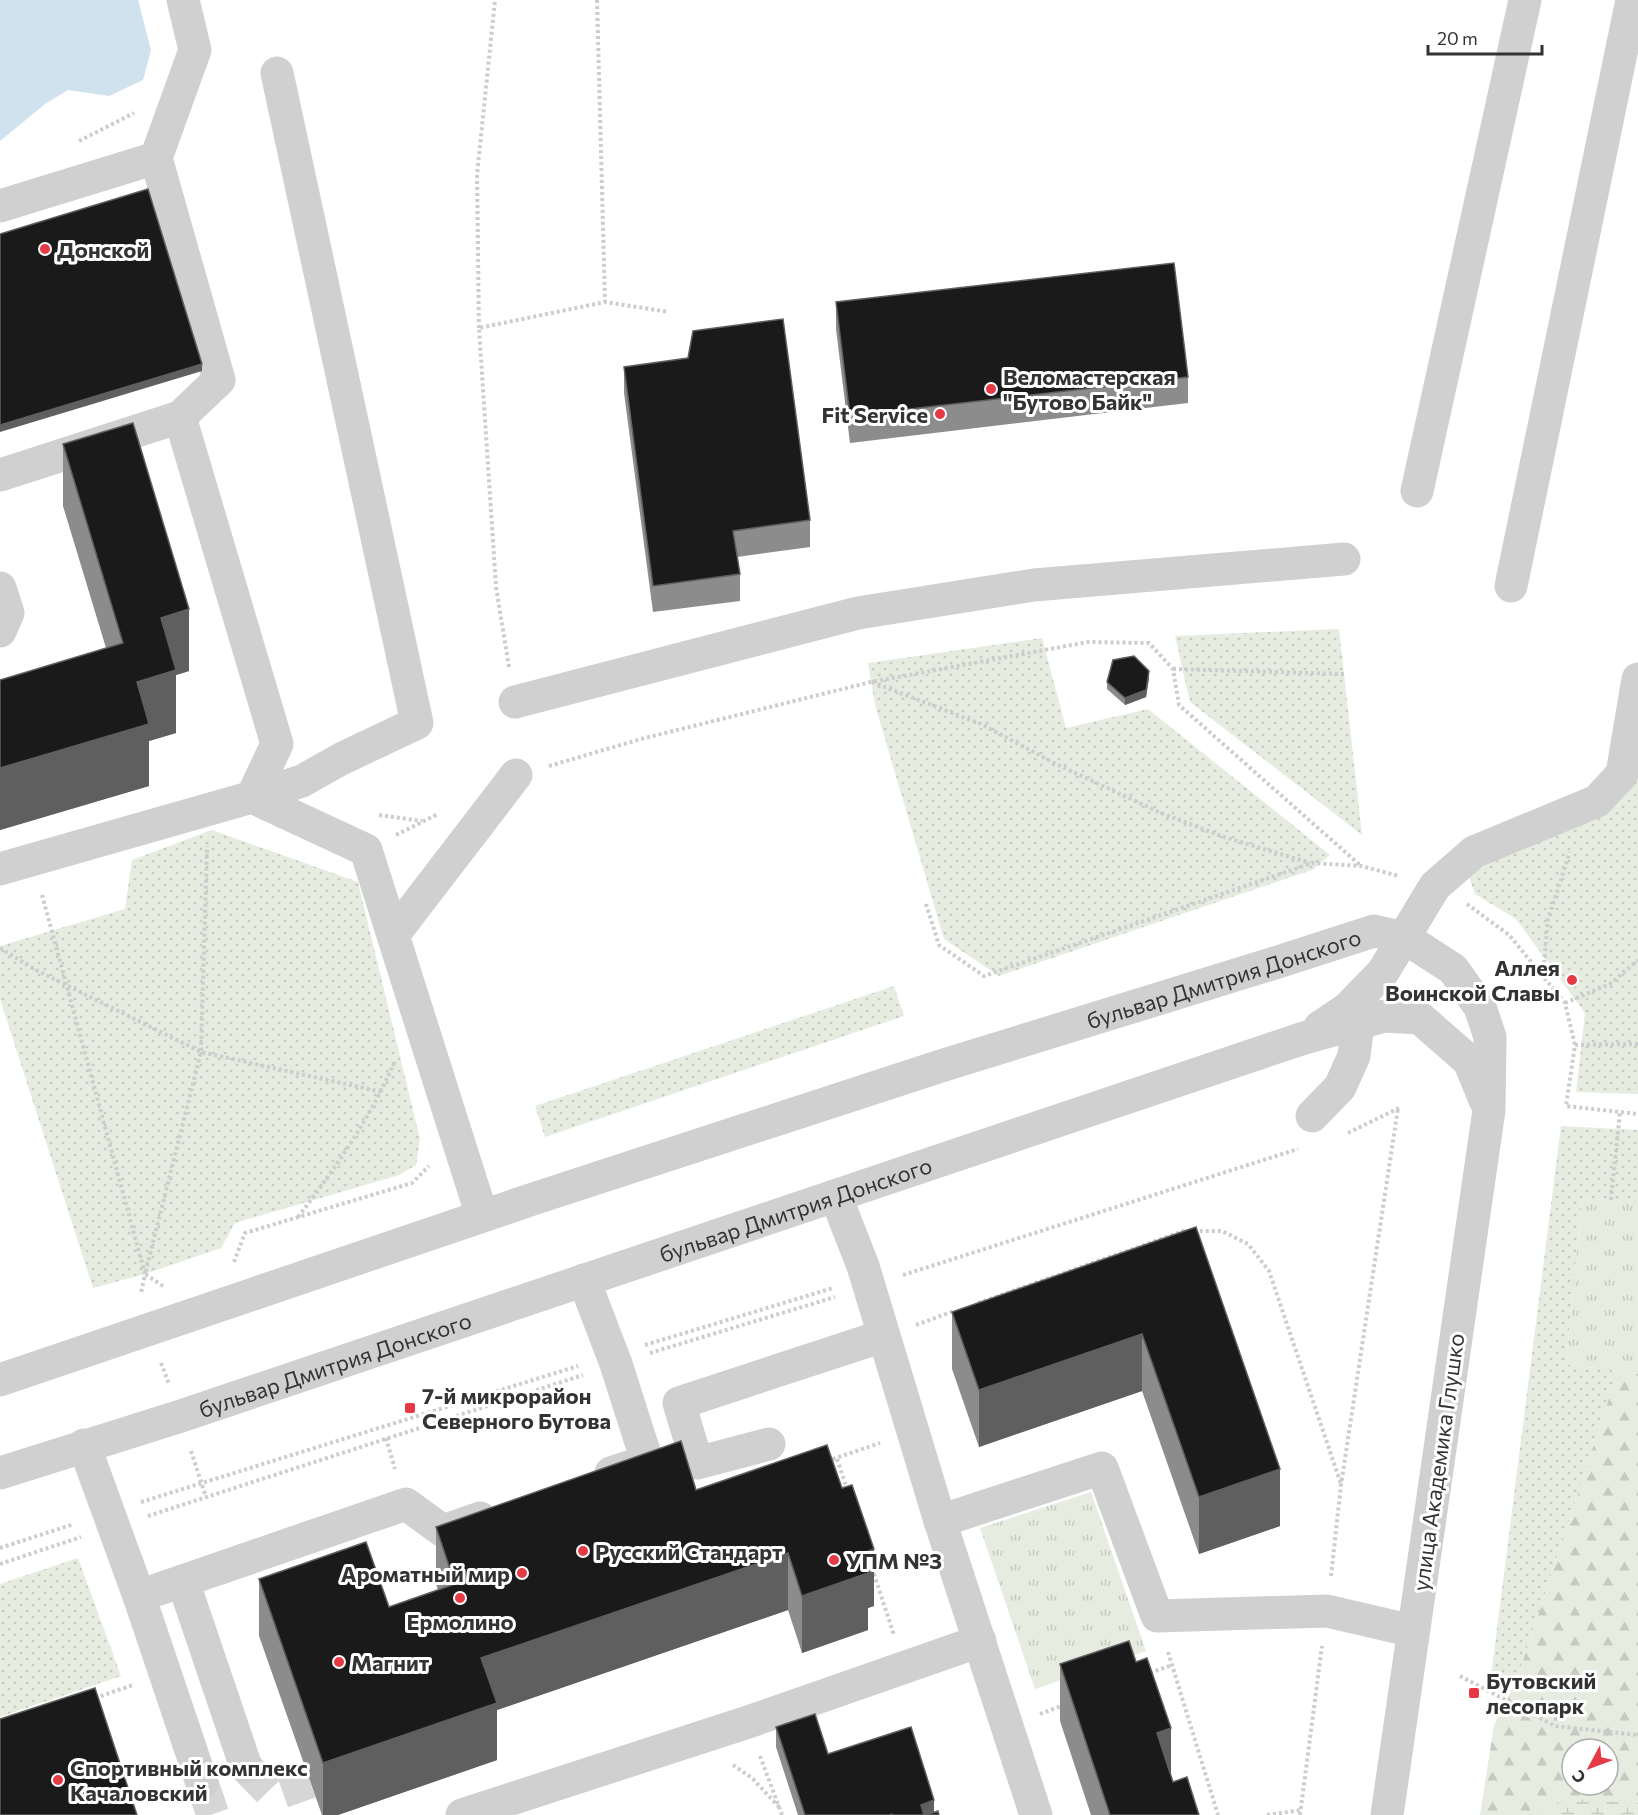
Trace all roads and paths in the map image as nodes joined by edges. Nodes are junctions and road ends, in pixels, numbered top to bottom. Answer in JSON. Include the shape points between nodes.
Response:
{"nodes":[{"id":1,"x":183,"y":0,"type":"edge"},
{"id":2,"x":495,"y":0,"type":"edge"},
{"id":3,"x":597,"y":0,"type":"edge"},
{"id":4,"x":1525,"y":0,"type":"edge"},
{"id":5,"x":1632,"y":0,"type":"edge"},
{"id":6,"x":277,"y":73,"type":"dead end"},
{"id":7,"x":136,"y":112,"type":"dead end"},
{"id":8,"x":75,"y":143,"type":"dead end"},
{"id":9,"x":156,"y":158,"type":"junction"},
{"id":10,"x":0,"y":206,"type":"edge"},
{"id":11,"x":605,"y":302,"type":"junction"},
{"id":12,"x":669,"y":312,"type":"dead end"},
{"id":13,"x":479,"y":328,"type":"junction"},
{"id":14,"x":180,"y":417,"type":"junction"},
{"id":15,"x":0,"y":475,"type":"edge"},
{"id":16,"x":1417,"y":491,"type":"dead end"},
{"id":17,"x":1344,"y":559,"type":"dead end"},
{"id":18,"x":1511,"y":586,"type":"dead end"},
{"id":19,"x":0,"y":588,"type":"edge"},
{"id":20,"x":0,"y":631,"type":"edge"},
{"id":21,"x":1173,"y":669,"type":"junction"},
{"id":22,"x":1344,"y":674,"type":"dead end"},
{"id":23,"x":1638,"y":679,"type":"edge"},
{"id":24,"x":871,"y":681,"type":"junction"},
{"id":25,"x":515,"y":702,"type":"joint"},
{"id":26,"x":516,"y":775,"type":"joint"},
{"id":27,"x":252,"y":797,"type":"junction"},
{"id":28,"x":1597,"y":801,"type":"junction"},
{"id":29,"x":208,"y":808,"type":"junction"},
{"id":30,"x":369,"y":813,"type":"dead end"},
{"id":31,"x":423,"y":821,"type":"dead end"},
{"id":32,"x":1312,"y":863,"type":"junction"},
{"id":33,"x":1361,"y":866,"type":"junction"},
{"id":34,"x":0,"y":869,"type":"edge"},
{"id":35,"x":1435,"y":886,"type":"junction"},
{"id":36,"x":926,"y":904,"type":"dead end"},
{"id":37,"x":46,"y":916,"type":"dead end"},
{"id":38,"x":394,"y":934,"type":"junction"},
{"id":39,"x":1405,"y":938,"type":"junction"},
{"id":40,"x":0,"y":948,"type":"edge"},
{"id":41,"x":1638,"y":960,"type":"edge"},
{"id":42,"x":1543,"y":976,"type":"junction"},
{"id":43,"x":66,"y":984,"type":"junction"},
{"id":44,"x":1565,"y":1004,"type":"junction"},
{"id":45,"x":1359,"y":1023,"type":"junction"},
{"id":46,"x":1304,"y":1038,"type":"junction"},
{"id":47,"x":1638,"y":1044,"type":"edge"},
{"id":48,"x":1575,"y":1045,"type":"junction"},
{"id":49,"x":201,"y":1052,"type":"junction"},
{"id":50,"x":398,"y":1054,"type":"dead end"},
{"id":51,"x":382,"y":1092,"type":"junction"},
{"id":52,"x":1489,"y":1110,"type":"junction"},
{"id":53,"x":1620,"y":1112,"type":"junction"},
{"id":54,"x":1638,"y":1114,"type":"edge"},
{"id":55,"x":1309,"y":1131,"type":"joint"},
{"id":56,"x":1339,"y":1136,"type":"dead end"},
{"id":57,"x":431,"y":1158,"type":"dead end"},
{"id":58,"x":836,"y":1197,"type":"junction"},
{"id":59,"x":1611,"y":1200,"type":"dead end"},
{"id":60,"x":482,"y":1216,"type":"junction"},
{"id":61,"x":297,"y":1217,"type":"junction"},
{"id":62,"x":231,"y":1269,"type":"dead end"},
{"id":63,"x":145,"y":1274,"type":"junction"},
{"id":64,"x":584,"y":1280,"type":"junction"},
{"id":65,"x":868,"y":1286,"type":"junction"},
{"id":66,"x":169,"y":1290,"type":"dead end"},
{"id":67,"x":140,"y":1301,"type":"dead end"},
{"id":68,"x":972,"y":1305,"type":"edge"},
{"id":69,"x":961,"y":1309,"type":"edge"},
{"id":70,"x":883,"y":1336,"type":"junction"},
{"id":71,"x":615,"y":1360,"type":"junction"},
{"id":72,"x":0,"y":1380,"type":"edge"},
{"id":73,"x":769,"y":1444,"type":"dead end"},
{"id":74,"x":84,"y":1445,"type":"junction"},
{"id":75,"x":837,"y":1459,"type":"dead end"},
{"id":76,"x":0,"y":1473,"type":"edge"},
{"id":77,"x":579,"y":1484,"type":"edge"},
{"id":78,"x":1341,"y":1485,"type":"junction"},
{"id":79,"x":848,"y":1492,"type":"edge"},
{"id":80,"x":511,"y":1507,"type":"edge"},
{"id":81,"x":111,"y":1520,"type":"junction"},
{"id":82,"x":940,"y":1521,"type":"junction"},
{"id":83,"x":0,"y":1548,"type":"edge"},
{"id":84,"x":869,"y":1557,"type":"dead end"},
{"id":85,"x":0,"y":1564,"type":"edge"},
{"id":86,"x":183,"y":1581,"type":"junction"},
{"id":87,"x":140,"y":1596,"type":"junction"},
{"id":88,"x":1327,"y":1611,"type":"junction"},
{"id":89,"x":1157,"y":1616,"type":"junction"},
{"id":90,"x":1413,"y":1631,"type":"junction"},
{"id":91,"x":980,"y":1641,"type":"junction"},
{"id":92,"x":1172,"y":1665,"type":"junction"},
{"id":93,"x":905,"y":1667,"type":"junction"},
{"id":94,"x":1150,"y":1673,"type":"edge"},
{"id":95,"x":166,"y":1674,"type":"junction"},
{"id":96,"x":1460,"y":1676,"type":"dead end"},
{"id":97,"x":91,"y":1699,"type":"edge"},
{"id":98,"x":1073,"y":1701,"type":"edge"},
{"id":99,"x":748,"y":1722,"type":"junction"},
{"id":100,"x":1007,"y":1726,"type":"junction"},
{"id":101,"x":1638,"y":1735,"type":"edge"},
{"id":102,"x":246,"y":1767,"type":"tunnel mouth"},
{"id":103,"x":202,"y":1783,"type":"tunnel mouth"},
{"id":104,"x":1300,"y":1812,"type":"edge"},
{"id":105,"x":462,"y":1815,"type":"edge"},
{"id":106,"x":782,"y":1815,"type":"edge"},
{"id":107,"x":1036,"y":1815,"type":"edge"},
{"id":108,"x":1218,"y":1815,"type":"edge"},
{"id":109,"x":1267,"y":1815,"type":"edge"},
{"id":110,"x":1387,"y":1815,"type":"edge"}],
"edges":[{"from":1,"to":9,"type":"street","via":[[195,50]]},
{"from":2,"to":13,"type":"path","via":[[477,176]]},
{"from":3,"to":11,"type":"path"},
{"from":4,"to":16,"type":"street"},
{"from":5,"to":18,"type":"street"},
{"from":6,"to":27,"type":"street","via":[[417,723],[302,781]]},
{"from":7,"to":8,"type":"path"},
{"from":9,"to":10,"type":"street"},
{"from":9,"to":14,"type":"street","via":[[219,380]]},
{"from":11,"to":12,"type":"path"},
{"from":11,"to":13,"type":"path"},
{"from":13,"to":25,"type":"path","via":[[496,586]]},
{"from":14,"to":15,"type":"street"},
{"from":14,"to":27,"type":"street","via":[[277,744]]},
{"from":17,"to":25,"type":"street","via":[[1034,585],[858,613]]},
{"from":19,"to":20,"type":"street","via":[[8,613]]},
{"from":21,"to":22,"type":"path"},
{"from":21,"to":24,"type":"path","via":[[1149,643],[1088,642]]},
{"from":21,"to":33,"type":"path","via":[[1179,705]]},
{"from":23,"to":28,"type":"street","via":[[1622,774]]},
{"from":24,"to":26,"type":"path"},
{"from":24,"to":32,"type":"path","via":[[981,724],[1161,813]]},
{"from":26,"to":38,"type":"street"},
{"from":27,"to":29,"type":"street"},
{"from":27,"to":38,"type":"street","via":[[366,850]]},
{"from":28,"to":35,"type":"street","via":[[1474,852]]},
{"from":28,"to":42,"type":"path","via":[[1576,832],[1548,919]]},
{"from":29,"to":34,"type":"street"},
{"from":29,"to":49,"type":"path"},
{"from":30,"to":31,"type":"path"},
{"from":32,"to":33,"type":"path"},
{"from":32,"to":36,"type":"path","via":[[984,976],[939,945]]},
{"from":33,"to":35,"type":"path"},
{"from":35,"to":39,"type":"street"},
{"from":35,"to":42,"type":"path","via":[[1509,935]]},
{"from":37,"to":43,"type":"path"},
{"from":38,"to":60,"type":"street"},
{"from":39,"to":46,"type":"street","via":[[1383,972],[1347,1009]]},
{"from":39,"to":52,"type":"street","name":"бульвар Дмитрия Донского","via":[[1453,969],[1480,1007],[1490,1037]]},
{"from":39,"to":60,"type":"street","name":"бульвар Дмитрия Донского","via":[[1374,931],[944,1065]]},
{"from":40,"to":43,"type":"path"},
{"from":41,"to":44,"type":"path","via":[[1610,984]]},
{"from":42,"to":44,"type":"path"},
{"from":43,"to":49,"type":"path"},
{"from":43,"to":63,"type":"path"},
{"from":44,"to":48,"type":"path"},
{"from":45,"to":46,"type":"street","name":"бульвар Дмитрия Донского"},
{"from":45,"to":52,"type":"street","name":"бульвар Дмитрия Донского","via":[[1384,1016],[1420,1018],[1469,1061]]},
{"from":45,"to":55,"type":"street","via":[[1354,1056],[1340,1086]]},
{"from":46,"to":58,"type":"street","name":"бульвар Дмитрия Донского"},
{"from":47,"to":48,"type":"path"},
{"from":48,"to":53,"type":"path","via":[[1566,1106]]},
{"from":49,"to":51,"type":"path"},
{"from":49,"to":63,"type":"path"},
{"from":50,"to":51,"type":"path"},
{"from":51,"to":61,"type":"path","via":[[324,1183]]},
{"from":52,"to":90,"type":"street","name":"улица Академика Глушко"},
{"from":53,"to":54,"type":"path"},
{"from":53,"to":59,"type":"path"},
{"from":55,"to":65,"type":"path"},
{"from":56,"to":78,"type":"path","via":[[1399,1108]]},
{"from":57,"to":61,"type":"path","via":[[429,1166],[412,1184]]},
{"from":58,"to":64,"type":"street","name":"бульвар Дмитрия Донского"},
{"from":58,"to":65,"type":"street"},
{"from":60,"to":72,"type":"street","name":"бульвар Дмитрия Донского"},
{"from":61,"to":62,"type":"path","via":[[245,1233]]},
{"from":63,"to":66,"type":"path"},
{"from":63,"to":67,"type":"path"},
{"from":64,"to":71,"type":"street"},
{"from":64,"to":74,"type":"street","name":"бульвар Дмитрия Донского","via":[[192,1413]]},
{"from":65,"to":70,"type":"street"},
{"from":65,"to":71,"type":"path"},
{"from":65,"to":71,"type":"path","via":[[853,1282]]},
{"from":68,"to":78,"type":"path","via":[[1184,1231],[1222,1231],[1231,1235],[1248,1244],[1269,1271]]},
{"from":69,"to":70,"type":"path"},
{"from":70,"to":73,"type":"street","via":[[679,1402],[698,1463]]},
{"from":70,"to":82,"type":"street"},
{"from":71,"to":77,"type":"street","via":[[647,1461]]},
{"from":71,"to":81,"type":"path"},
{"from":71,"to":81,"type":"path"},
{"from":74,"to":76,"type":"street","name":"бульвар Дмитрия Донского"},
{"from":74,"to":81,"type":"street"},
{"from":75,"to":79,"type":"path"},
{"from":78,"to":88,"type":"path"},
{"from":80,"to":86,"type":"street","via":[[443,1531],[406,1504]]},
{"from":81,"to":83,"type":"path"},
{"from":81,"to":85,"type":"path"},
{"from":81,"to":87,"type":"street"},
{"from":82,"to":89,"type":"street","via":[[1102,1468]]},
{"from":82,"to":91,"type":"street"},
{"from":84,"to":93,"type":"path"},
{"from":86,"to":87,"type":"street"},
{"from":86,"to":102,"type":"street"},
{"from":87,"to":95,"type":"street"},
{"from":88,"to":89,"type":"street"},
{"from":88,"to":90,"type":"street"},
{"from":88,"to":104,"type":"path"},
{"from":89,"to":92,"type":"path"},
{"from":90,"to":110,"type":"street","name":"улица Академика Глушко"},
{"from":91,"to":93,"type":"street"},
{"from":91,"to":100,"type":"street"},
{"from":92,"to":94,"type":"path"},
{"from":92,"to":108,"type":"path"},
{"from":93,"to":99,"type":"street"},
{"from":95,"to":97,"type":"path"},
{"from":95,"to":103,"type":"street"},
{"from":96,"to":101,"type":"path","via":[[1555,1726]]},
{"from":98,"to":100,"type":"path"},
{"from":99,"to":105,"type":"street"},
{"from":99,"to":106,"type":"path"},
{"from":100,"to":107,"type":"street"},
{"from":104,"to":109,"type":"path"}]}
